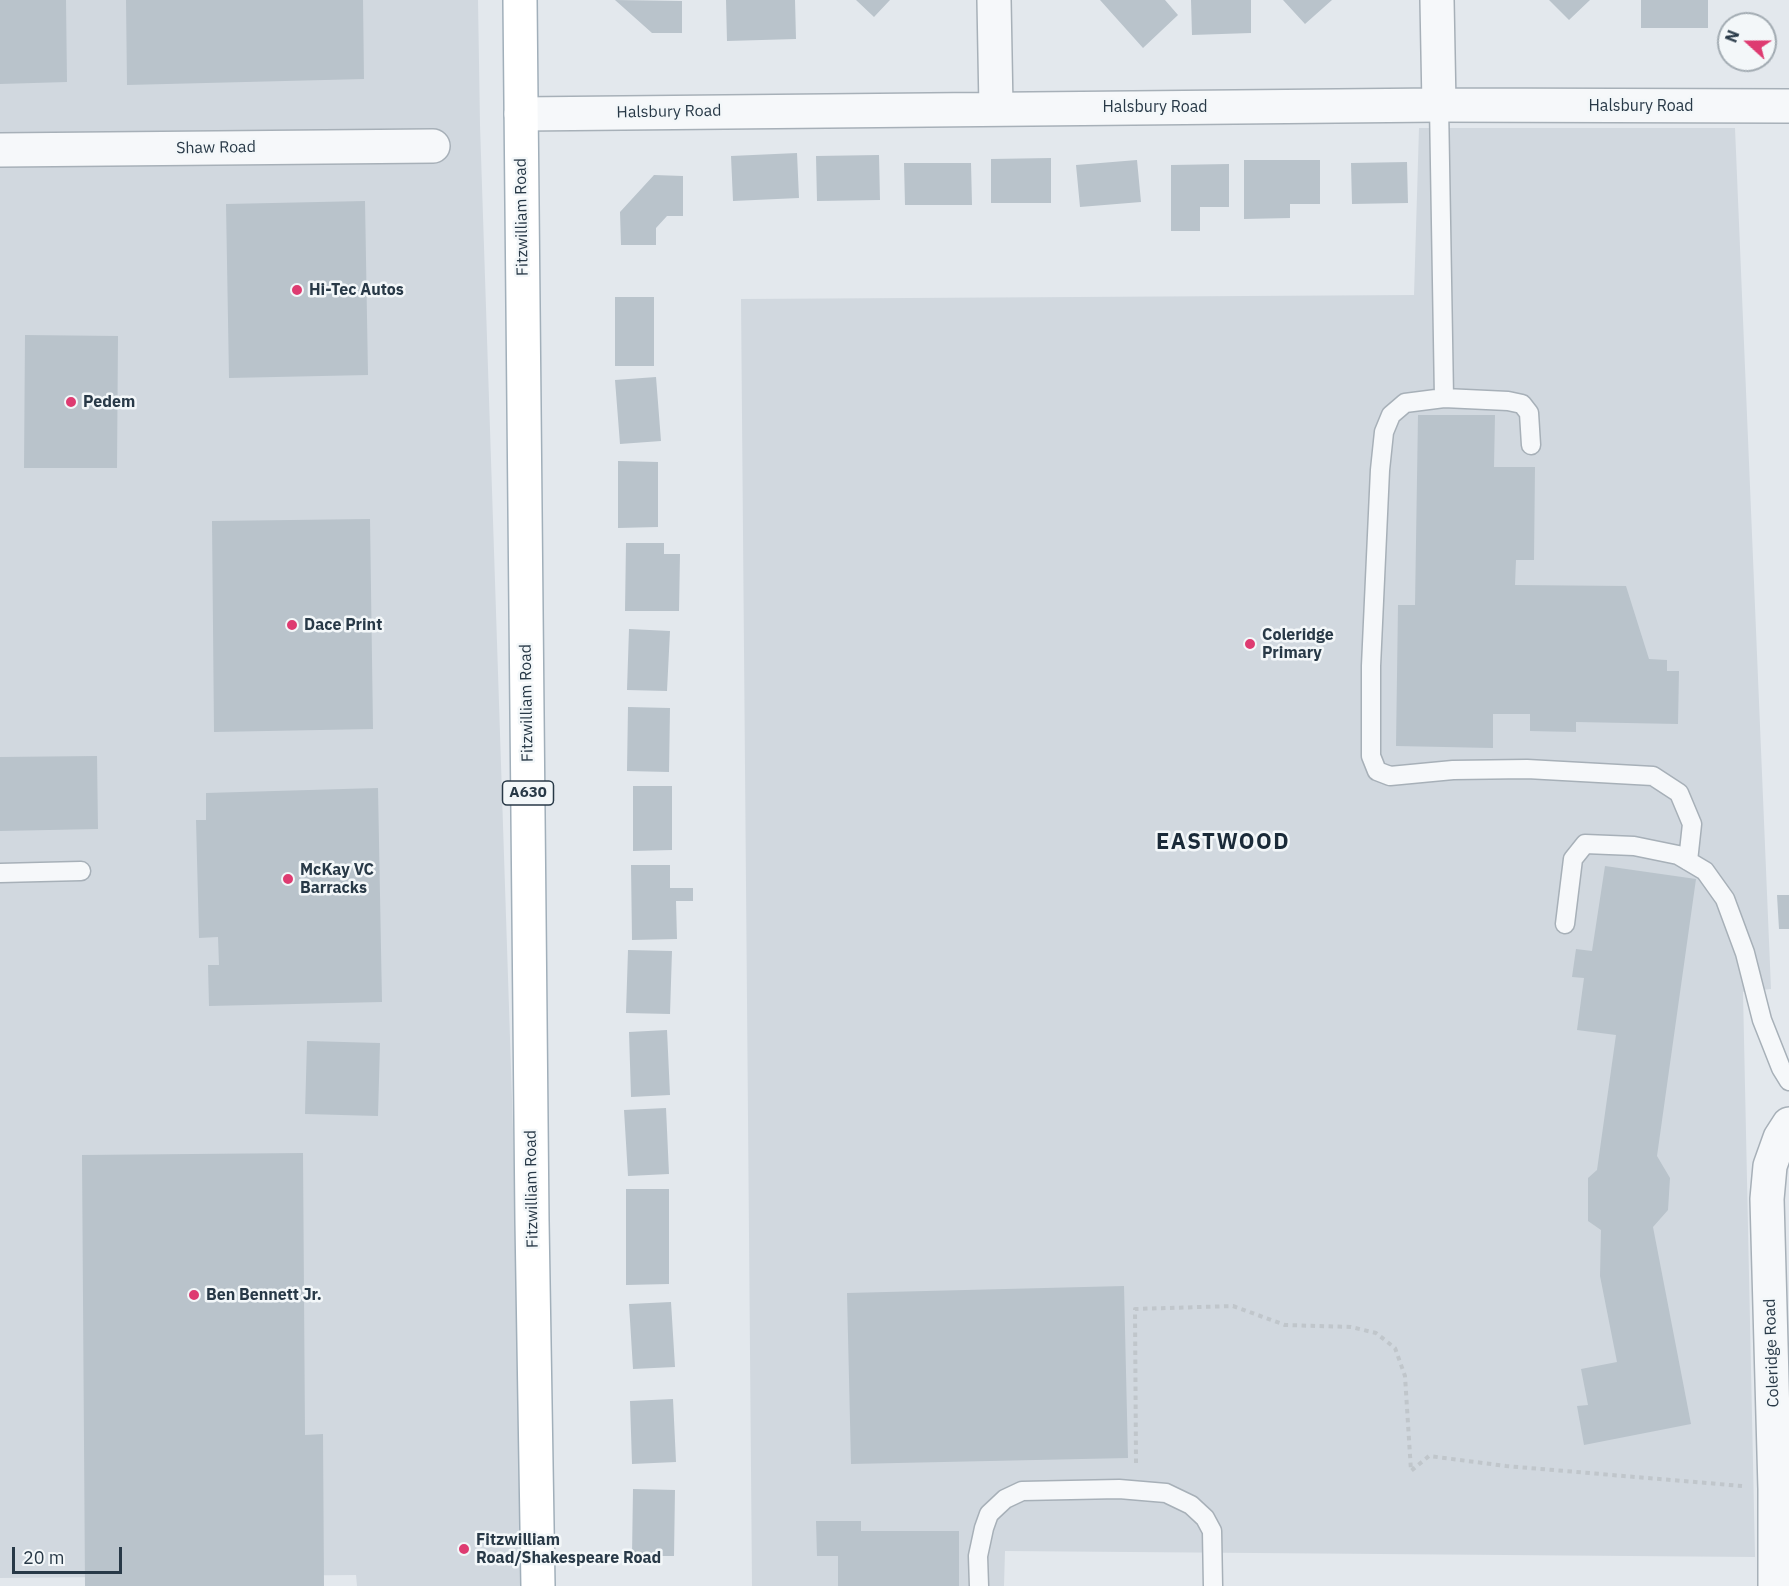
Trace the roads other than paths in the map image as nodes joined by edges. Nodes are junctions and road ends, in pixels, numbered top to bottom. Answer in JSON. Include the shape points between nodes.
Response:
{"nodes":[{"id":1,"x":520,"y":0,"type":"edge"},
{"id":2,"x":994,"y":0,"type":"edge"},
{"id":3,"x":1437,"y":0,"type":"edge"},
{"id":4,"x":1439,"y":105,"type":"junction"},
{"id":5,"x":1789,"y":106,"type":"edge"},
{"id":6,"x":996,"y":108,"type":"junction"},
{"id":7,"x":521,"y":114,"type":"junction"},
{"id":8,"x":433,"y":146,"type":"dead end"},
{"id":9,"x":0,"y":150,"type":"edge"},
{"id":10,"x":1444,"y":398,"type":"junction"},
{"id":11,"x":1531,"y":445,"type":"dead end"},
{"id":12,"x":1688,"y":861,"type":"junction"},
{"id":13,"x":81,"y":871,"type":"dead end"},
{"id":14,"x":0,"y":873,"type":"edge"},
{"id":15,"x":1565,"y":924,"type":"dead end"},
{"id":16,"x":1789,"y":1081,"type":"edge"},
{"id":17,"x":1789,"y":1124,"type":"edge"},
{"id":18,"x":538,"y":1586,"type":"edge"},
{"id":19,"x":979,"y":1586,"type":"edge"},
{"id":20,"x":1213,"y":1586,"type":"edge"},
{"id":21,"x":1775,"y":1586,"type":"edge"}],
"edges":[{"from":1,"to":7,"type":"main road","name":"Fitzwilliam Road","number":"A630"},
{"from":2,"to":6,"type":"street"},
{"from":3,"to":4,"type":"street"},
{"from":4,"to":5,"type":"street","name":"Halsbury Road"},
{"from":4,"to":6,"type":"street","name":"Halsbury Road"},
{"from":4,"to":10,"type":"lane"},
{"from":6,"to":7,"type":"street","name":"Halsbury Road"},
{"from":7,"to":18,"type":"main road","name":"Fitzwilliam Road","number":"A630"},
{"from":8,"to":9,"type":"street","name":"Shaw Road"},
{"from":10,"to":11,"type":"lane","via":[[1522,404],[1529,413]]},
{"from":10,"to":12,"type":"lane","via":[[1405,403],[1391,416],[1384,432],[1371,666],[1371,756],[1377,771],[1390,776],[1527,769],[1653,776],[1679,793],[1692,824]]},
{"from":12,"to":15,"type":"lane","via":[[1678,855],[1634,846],[1585,844],[1573,859]]},
{"from":12,"to":16,"type":"lane","via":[[1705,871],[1725,899],[1745,953],[1762,1020]]},
{"from":13,"to":14,"type":"lane"},
{"from":17,"to":21,"type":"street","name":"Coleridge Road","via":[[1770,1166],[1767,1199]]},
{"from":19,"to":20,"type":"lane","via":[[978,1556],[989,1514],[1005,1499],[1022,1491],[1166,1493],[1191,1505],[1205,1518],[1212,1532]]}]}
